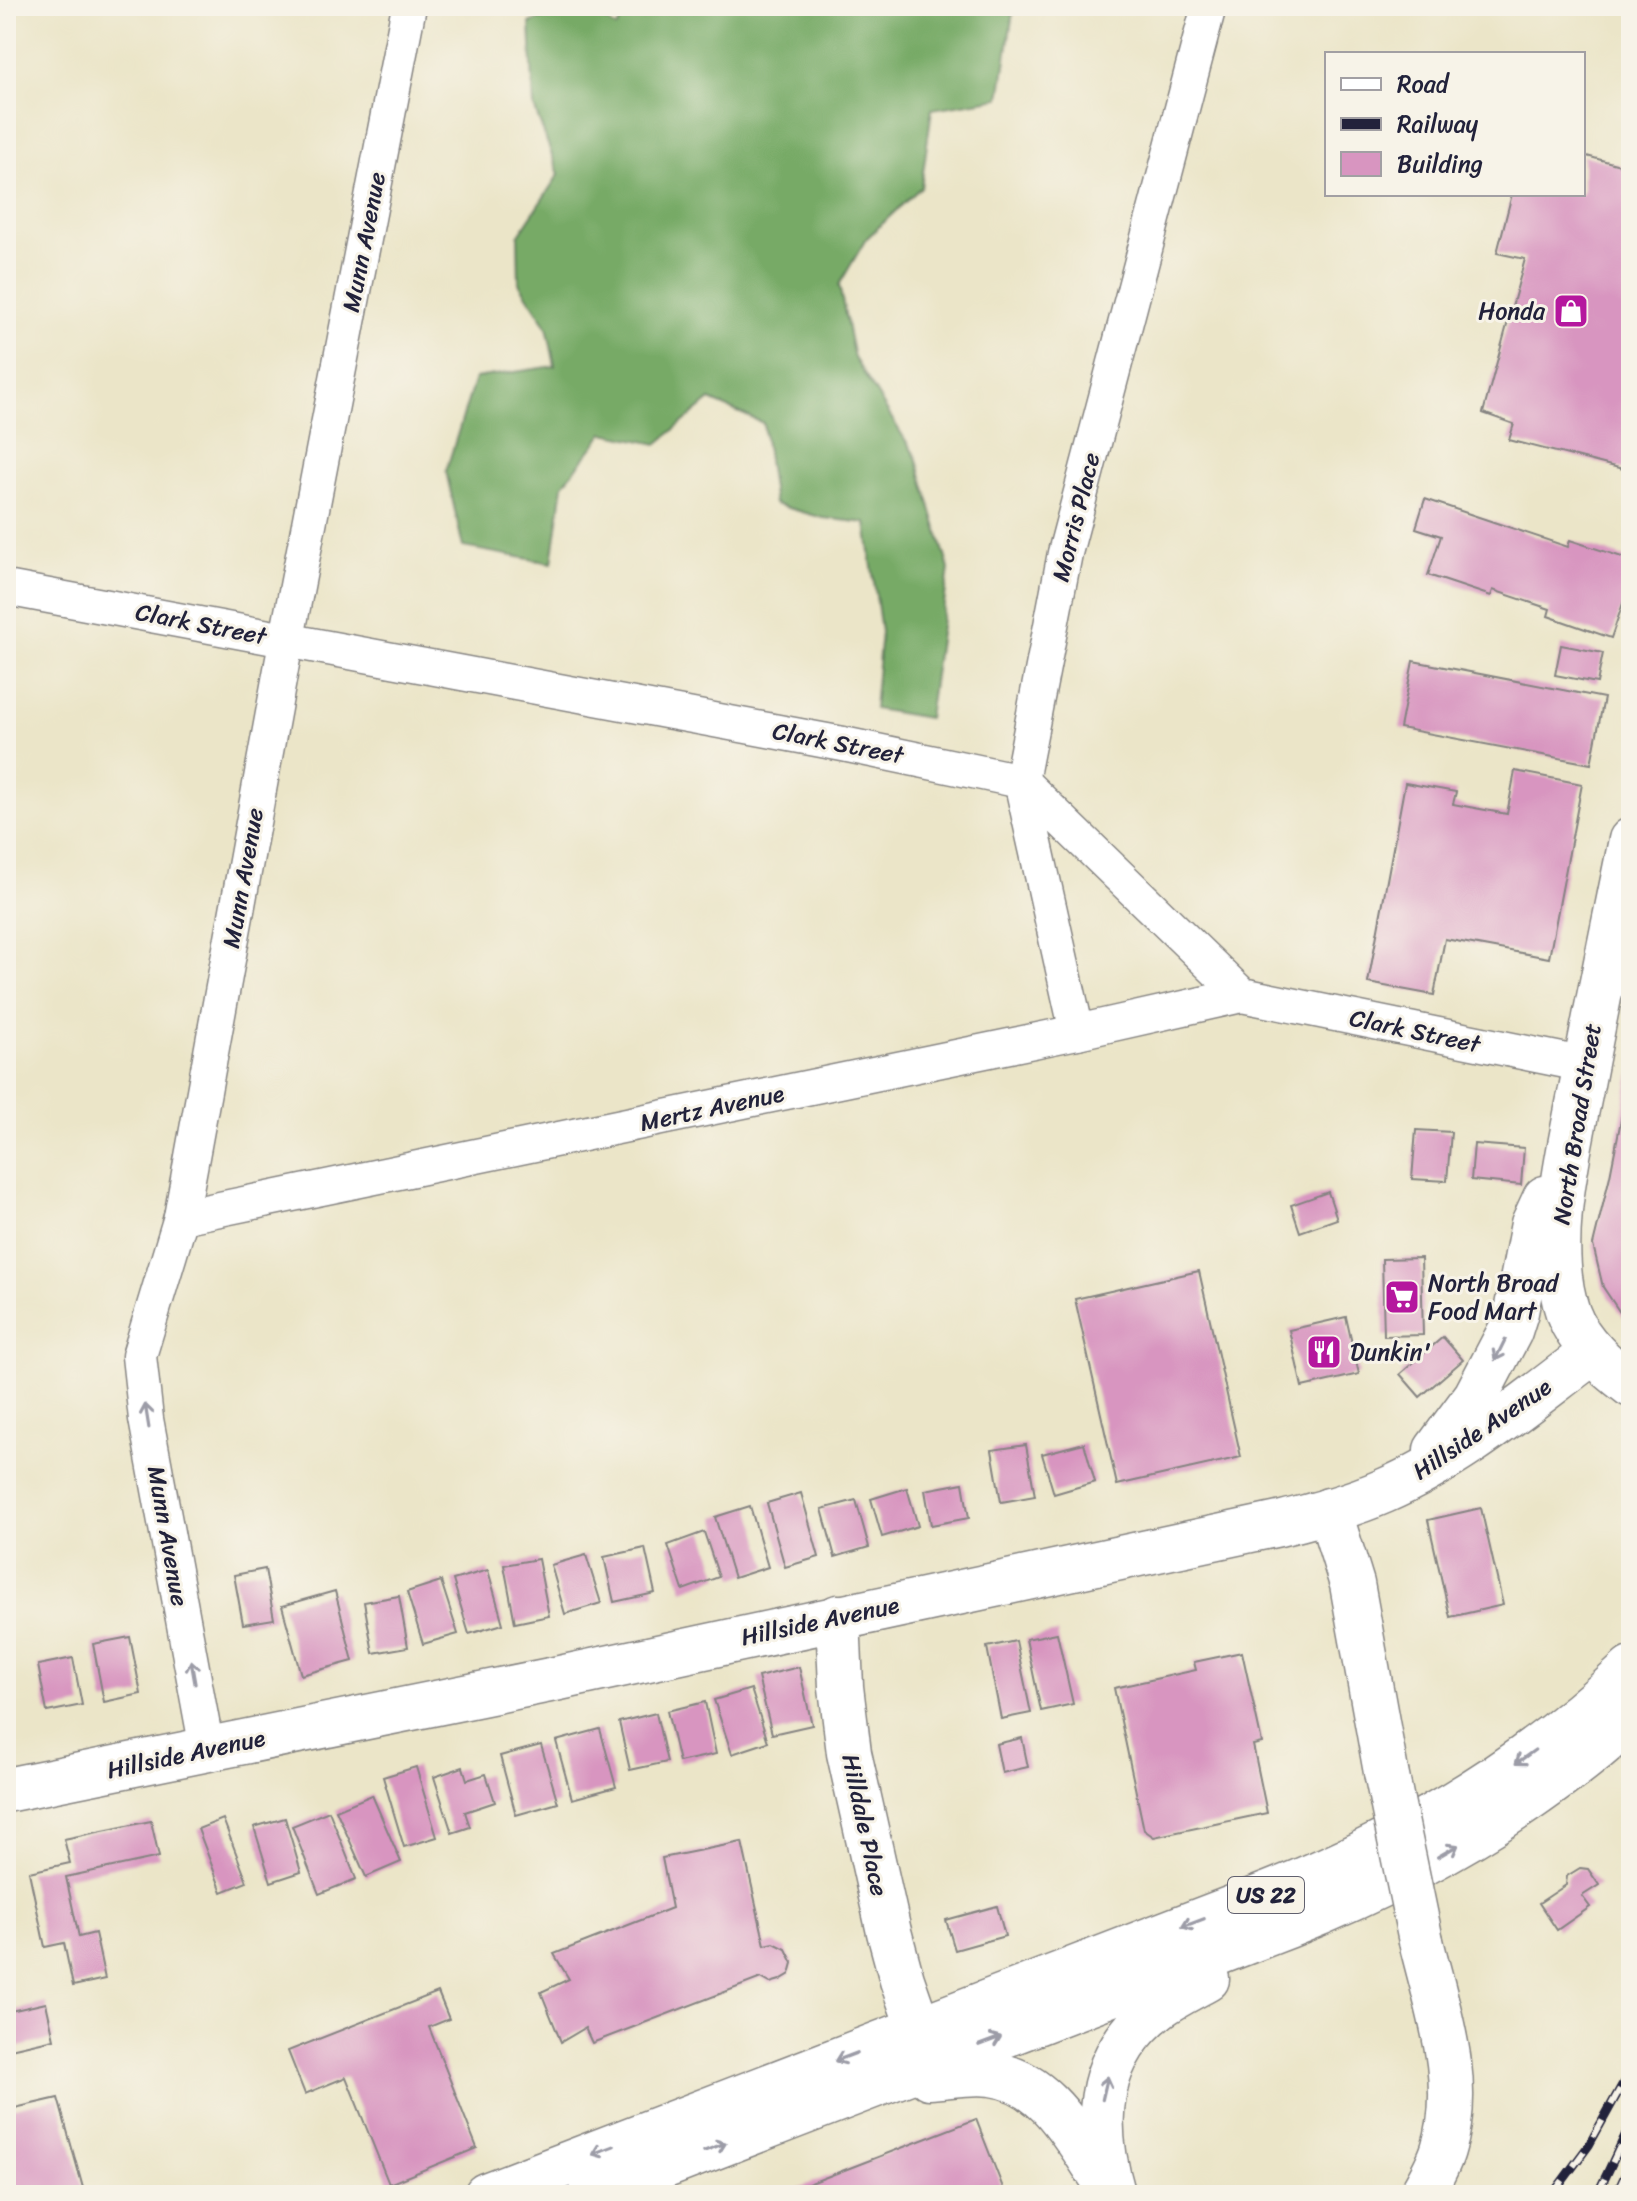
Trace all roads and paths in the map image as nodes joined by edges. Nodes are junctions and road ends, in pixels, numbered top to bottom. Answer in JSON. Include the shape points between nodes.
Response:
{"nodes":[{"id":1,"x":409,"y":6,"type":"edge"},
{"id":2,"x":1209,"y":6,"type":"edge"},
{"id":3,"x":6,"y":588,"type":"edge"},
{"id":4,"x":287,"y":640,"type":"junction"},
{"id":5,"x":1021,"y":781,"type":"junction"},
{"id":6,"x":1631,"y":840,"type":"edge"},
{"id":7,"x":1242,"y":995,"type":"junction"},
{"id":8,"x":1077,"y":1032,"type":"junction"},
{"id":9,"x":1586,"y":1065,"type":"junction"},
{"id":10,"x":1570,"y":1145,"type":"junction"},
{"id":11,"x":181,"y":1217,"type":"junction"},
{"id":12,"x":1593,"y":1352,"type":"junction"},
{"id":13,"x":1631,"y":1385,"type":"edge"},
{"id":14,"x":1412,"y":1478,"type":"junction"},
{"id":15,"x":1329,"y":1510,"type":"junction"},
{"id":16,"x":838,"y":1617,"type":"junction"},
{"id":17,"x":1631,"y":1669,"type":"edge"},
{"id":18,"x":1631,"y":1718,"type":"edge"},
{"id":19,"x":207,"y":1749,"type":"junction"},
{"id":20,"x":6,"y":1790,"type":"edge"},
{"id":21,"x":1328,"y":1911,"type":"junction"},
{"id":22,"x":919,"y":2029,"type":"junction"},
{"id":23,"x":891,"y":2079,"type":"junction"},
{"id":24,"x":1113,"y":2194,"type":"edge"},
{"id":25,"x":486,"y":2195,"type":"edge"},
{"id":26,"x":590,"y":2195,"type":"edge"},
{"id":27,"x":1421,"y":2195,"type":"edge"}],
"edges":[{"from":1,"to":4,"type":"street","name":"Munn Avenue"},
{"from":2,"to":5,"type":"street","name":"Morris Place","via":[[1065,553]]},
{"from":3,"to":4,"type":"street","name":"Clark Street"},
{"from":4,"to":5,"type":"street","name":"Clark Street"},
{"from":4,"to":11,"type":"street","name":"Munn Avenue"},
{"from":5,"to":7,"type":"street"},
{"from":5,"to":8,"type":"street","name":"Morris Place"},
{"from":6,"to":9,"type":"main road","name":"North Broad Street"},
{"from":7,"to":8,"type":"street","name":"Mertz Avenue"},
{"from":7,"to":9,"type":"street","name":"Clark Street"},
{"from":8,"to":11,"type":"street","name":"Mertz Avenue"},
{"from":9,"to":10,"type":"main road","name":"North Broad Street"},
{"from":10,"to":12,"type":"main road","name":"North Broad Street","via":[[1559,1270],[1568,1314]]},
{"from":10,"to":14,"type":"main road","one_way":true,"via":[[1533,1224],[1510,1331],[1476,1396]]},
{"from":19,"to":11,"type":"street","name":"Munn Avenue","one_way":true,"via":[[139,1356]]},
{"from":12,"to":13,"type":"main road","name":"North Broad Street"},
{"from":12,"to":14,"type":"main road","name":"Hillside Avenue","via":[[1468,1444]]},
{"from":14,"to":15,"type":"main road","name":"Hillside Avenue"},
{"from":15,"to":16,"type":"main road","name":"Hillside Avenue"},
{"from":15,"to":27,"type":"main road","bridge":true,"via":[[1352,1584],[1386,1772],[1448,2057],[1452,2098],[1447,2132]]},
{"from":16,"to":19,"type":"main road","name":"Hillside Avenue"},
{"from":16,"to":22,"type":"main road","name":"Hilldale Place","via":[[849,1753],[889,1932]]},
{"from":17,"to":22,"type":"main road","number":"US 22","one_way":true,"via":[[1504,1773],[1366,1852]]},
{"from":21,"to":18,"type":"main road","number":"US 22","one_way":true,"via":[[1410,1873],[1486,1828],[1578,1764]]},
{"from":19,"to":20,"type":"main road","name":"Hillside Avenue"},
{"from":23,"to":21,"type":"main road","number":"US 22","one_way":true},
{"from":24,"to":21,"type":"main road","one_way":true,"via":[[1101,2137],[1101,2105],[1108,2075],[1132,2032],[1178,1995]]},
{"from":22,"to":25,"type":"main road","number":"US 22","one_way":true},
{"from":23,"to":24,"type":"main road","via":[[989,2073],[1018,2080],[1054,2109]]},
{"from":26,"to":23,"type":"main road","number":"US 22","one_way":true}]}
